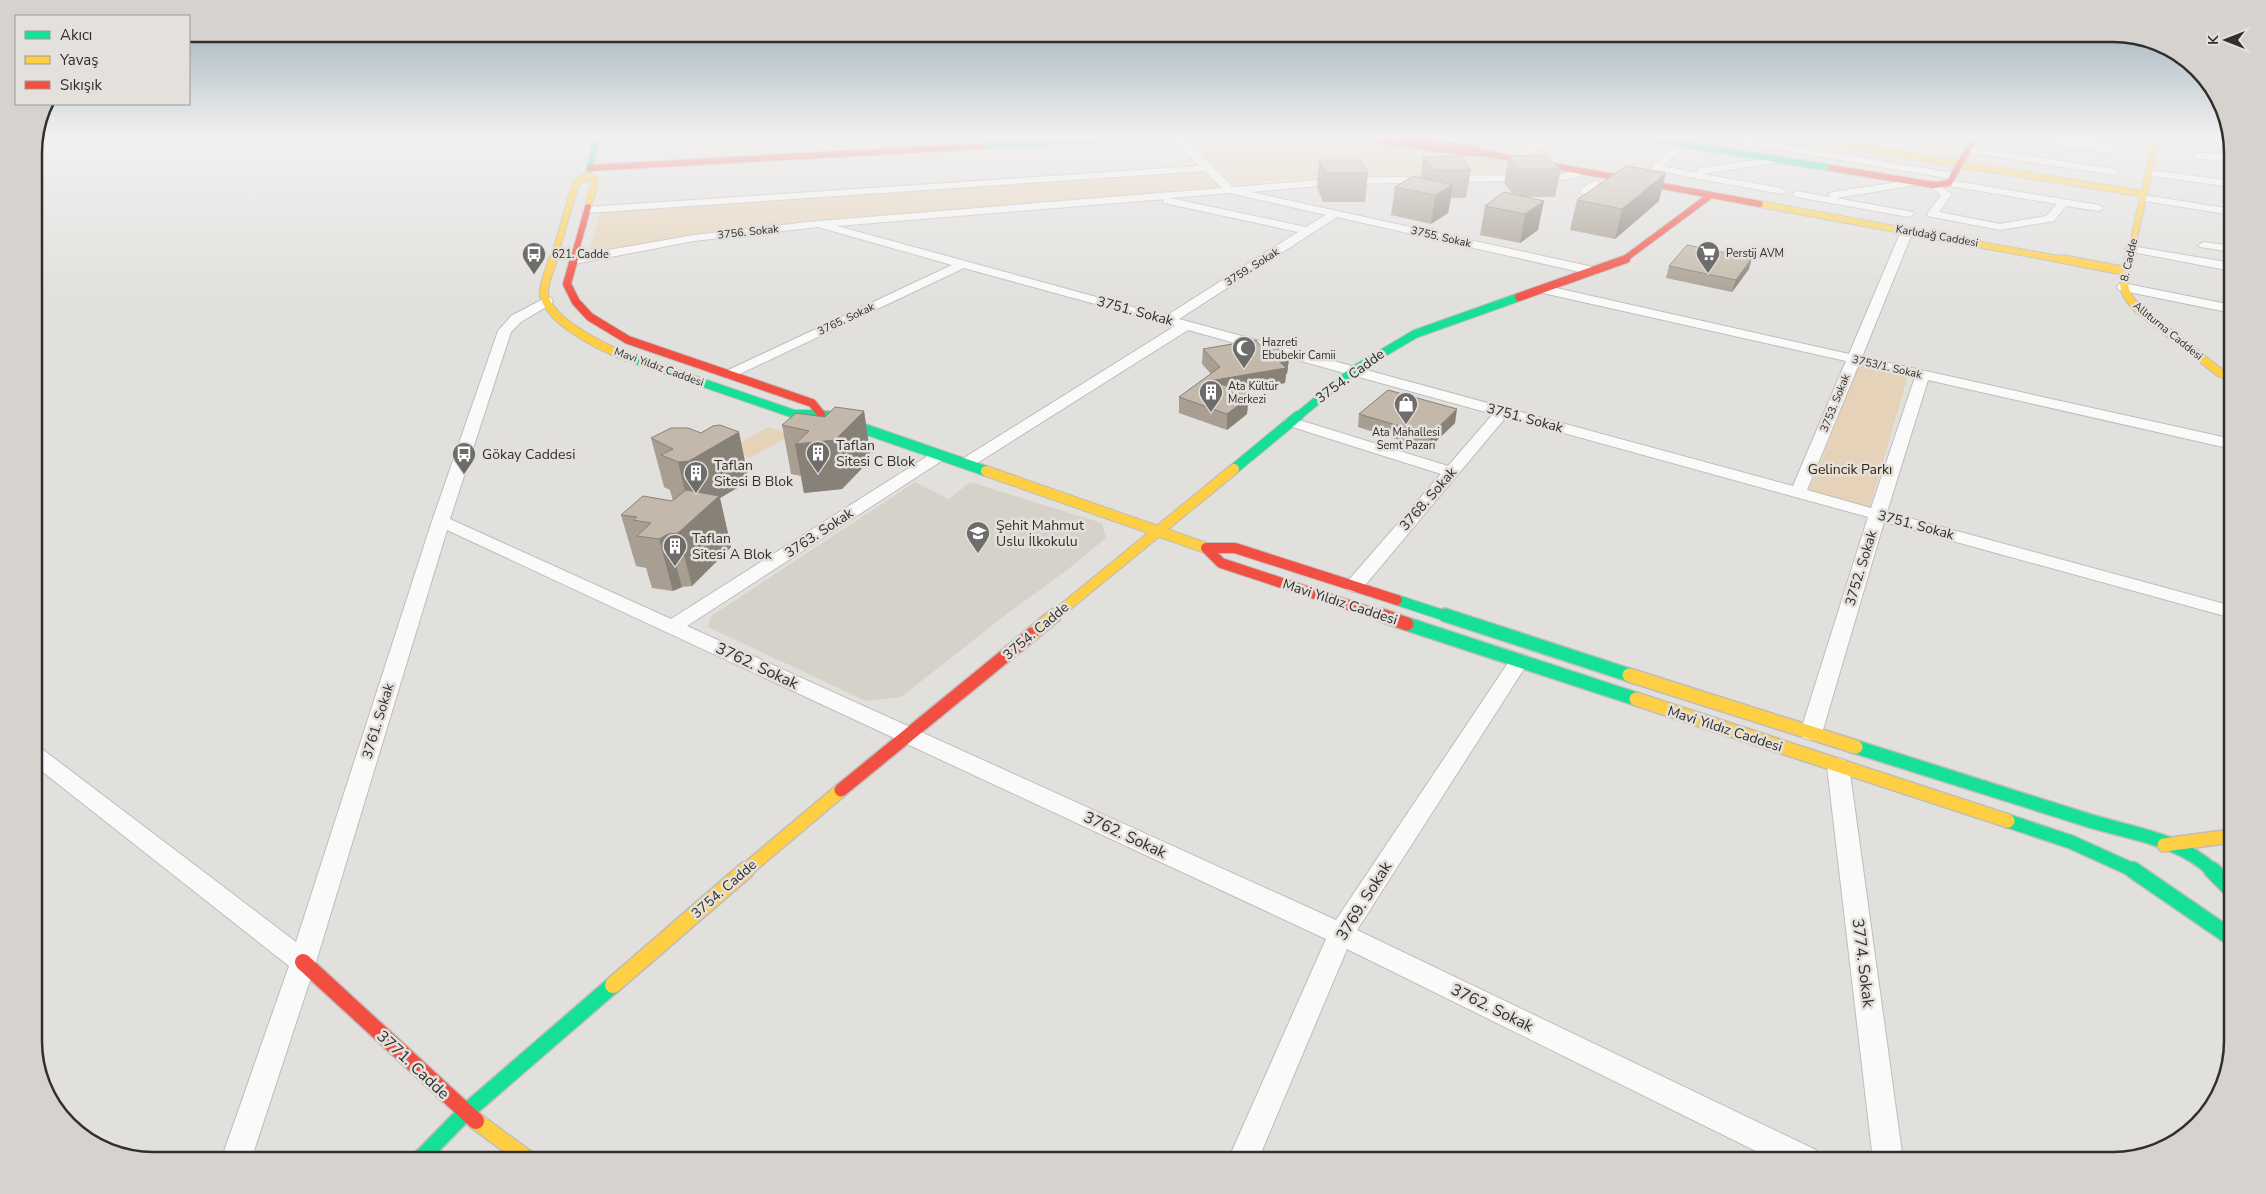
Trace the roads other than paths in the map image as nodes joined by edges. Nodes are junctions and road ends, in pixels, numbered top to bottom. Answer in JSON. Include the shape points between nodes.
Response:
{"nodes":[{"id":1,"x":573,"y":193,"type":"edge"},
{"id":2,"x":592,"y":193,"type":"edge"},
{"id":3,"x":842,"y":193,"type":"edge"},
{"id":4,"x":1198,"y":193,"type":"edge"},
{"id":5,"x":1243,"y":193,"type":"edge"},
{"id":6,"x":1699,"y":193,"type":"edge"},
{"id":7,"x":1846,"y":193,"type":"edge"},
{"id":8,"x":1945,"y":193,"type":"edge"},
{"id":9,"x":2018,"y":193,"type":"edge"},
{"id":10,"x":2125,"y":193,"type":"edge"},
{"id":11,"x":2145,"y":193,"type":"edge"},
{"id":12,"x":1798,"y":194,"type":"dead end"},
{"id":13,"x":1711,"y":195,"type":"junction"},
{"id":14,"x":2144,"y":196,"type":"junction"},
{"id":15,"x":1148,"y":197,"type":"junction"},
{"id":16,"x":1817,"y":197,"type":"junction"},
{"id":17,"x":2064,"y":202,"type":"junction"},
{"id":18,"x":2099,"y":208,"type":"dead end"},
{"id":19,"x":587,"y":210,"type":"junction"},
{"id":20,"x":2223,"y":210,"type":"edge"},
{"id":21,"x":1336,"y":213,"type":"junction"},
{"id":22,"x":1909,"y":214,"type":"dead end"},
{"id":23,"x":818,"y":224,"type":"junction"},
{"id":24,"x":1309,"y":231,"type":"junction"},
{"id":25,"x":1907,"y":231,"type":"junction"},
{"id":26,"x":2204,"y":244,"type":"dead end"},
{"id":27,"x":2223,"y":248,"type":"edge"},
{"id":28,"x":2131,"y":249,"type":"junction"},
{"id":29,"x":574,"y":260,"type":"junction"},
{"id":30,"x":963,"y":264,"type":"junction"},
{"id":31,"x":2223,"y":265,"type":"edge"},
{"id":32,"x":1593,"y":271,"type":"junction"},
{"id":33,"x":2125,"y":271,"type":"junction"},
{"id":34,"x":2123,"y":287,"type":"junction"},
{"id":35,"x":1543,"y":289,"type":"junction"},
{"id":36,"x":2223,"y":307,"type":"edge"},
{"id":37,"x":553,"y":308,"type":"junction"},
{"id":38,"x":581,"y":309,"type":"junction"},
{"id":39,"x":1168,"y":320,"type":"junction"},
{"id":40,"x":1186,"y":325,"type":"junction"},
{"id":41,"x":1853,"y":359,"type":"junction"},
{"id":42,"x":1354,"y":370,"type":"junction"},
{"id":43,"x":2219,"y":372,"type":"junction"},
{"id":44,"x":2223,"y":374,"type":"edge"},
{"id":45,"x":729,"y":375,"type":"junction"},
{"id":46,"x":1922,"y":375,"type":"junction"},
{"id":47,"x":2223,"y":381,"type":"edge"},
{"id":48,"x":1502,"y":412,"type":"junction"},
{"id":49,"x":821,"y":414,"type":"junction"},
{"id":50,"x":1291,"y":422,"type":"junction"},
{"id":51,"x":2223,"y":442,"type":"edge"},
{"id":52,"x":940,"y":455,"type":"junction"},
{"id":53,"x":965,"y":464,"type":"junction"},
{"id":54,"x":1452,"y":472,"type":"junction"},
{"id":55,"x":1798,"y":493,"type":"junction"},
{"id":56,"x":1877,"y":515,"type":"junction"},
{"id":57,"x":441,"y":521,"type":"junction"},
{"id":58,"x":1156,"y":531,"type":"junction"},
{"id":59,"x":1206,"y":548,"type":"junction"},
{"id":60,"x":1354,"y":586,"type":"junction"},
{"id":61,"x":2224,"y":610,"type":"edge"},
{"id":62,"x":672,"y":627,"type":"junction"},
{"id":63,"x":1524,"y":652,"type":"junction"},
{"id":64,"x":1812,"y":733,"type":"junction"},
{"id":65,"x":909,"y":736,"type":"junction"},
{"id":66,"x":43,"y":761,"type":"edge"},
{"id":67,"x":1838,"y":766,"type":"junction"},
{"id":68,"x":2224,"y":837,"type":"edge"},
{"id":69,"x":2169,"y":843,"type":"junction"},
{"id":70,"x":2152,"y":849,"type":"dead end"},
{"id":71,"x":2138,"y":857,"type":"dead end"},
{"id":72,"x":2129,"y":867,"type":"junction"},
{"id":73,"x":2224,"y":885,"type":"edge"},
{"id":74,"x":2202,"y":902,"type":"dead end"},
{"id":75,"x":2183,"y":904,"type":"junction"},
{"id":76,"x":2224,"y":932,"type":"edge"},
{"id":77,"x":1341,"y":934,"type":"junction"},
{"id":78,"x":303,"y":962,"type":"junction"},
{"id":79,"x":465,"y":1113,"type":"junction"},
{"id":80,"x":239,"y":1152,"type":"edge"},
{"id":81,"x":427,"y":1152,"type":"edge"},
{"id":82,"x":518,"y":1152,"type":"edge"},
{"id":83,"x":1246,"y":1152,"type":"edge"},
{"id":84,"x":1789,"y":1152,"type":"edge"},
{"id":85,"x":1887,"y":1152,"type":"edge"}],
"edges":[{"from":1,"to":37,"type":"main road","via":[[545,288]]},
{"from":2,"to":19,"type":"main road","name":"Mavi Yıldız Caddesi"},
{"from":3,"to":19,"type":"street"},
{"from":4,"to":15,"type":"street","name":"3756. Sokak"},
{"from":5,"to":21,"type":"street","name":"3755. Sokak"},
{"from":6,"to":13,"type":"main road","name":"Karlıdağ Caddesi"},
{"from":7,"to":16,"type":"street"},
{"from":8,"to":17,"type":"street","via":[[1932,214],[2000,227],[2050,219]]},
{"from":9,"to":17,"type":"street"},
{"from":10,"to":14,"type":"main road"},
{"from":11,"to":14,"type":"main road","name":"8. Cadde"},
{"from":12,"to":16,"type":"street"},
{"from":13,"to":25,"type":"main road","name":"Karlıdağ Caddesi"},
{"from":13,"to":32,"type":"main road","name":"3754. Cadde","via":[[1637,254]]},
{"from":14,"to":20,"type":"street"},
{"from":14,"to":28,"type":"main road","name":"8. Cadde"},
{"from":15,"to":23,"type":"street","name":"3756. Sokak"},
{"from":15,"to":24,"type":"street"},
{"from":16,"to":22,"type":"street"},
{"from":17,"to":18,"type":"street"},
{"from":19,"to":29,"type":"main road","name":"Mavi Yıldız Caddesi"},
{"from":21,"to":24,"type":"street","name":"3759. Sokak"},
{"from":21,"to":32,"type":"street","name":"3755. Sokak"},
{"from":23,"to":29,"type":"street","name":"3756. Sokak","via":[[694,238]]},
{"from":23,"to":30,"type":"street","name":"3751. Sokak"},
{"from":24,"to":39,"type":"street","name":"3759. Sokak"},
{"from":25,"to":33,"type":"main road","name":"Karlıdağ Caddesi"},
{"from":25,"to":41,"type":"street","name":"3753. Sokak"},
{"from":26,"to":27,"type":"street"},
{"from":28,"to":31,"type":"street"},
{"from":28,"to":33,"type":"main road","name":"8. Cadde"},
{"from":29,"to":38,"type":"main road","name":"Mavi Yıldız Caddesi","via":[[567,284],[568,294]]},
{"from":30,"to":39,"type":"street","name":"3751. Sokak"},
{"from":30,"to":45,"type":"street","name":"3765. Sokak"},
{"from":32,"to":35,"type":"main road","name":"3754. Cadde"},
{"from":33,"to":34,"type":"main road","name":"8. Cadde"},
{"from":34,"to":36,"type":"street"},
{"from":34,"to":43,"type":"main road","name":"Allıturna Caddesi","via":[[2136,307]]},
{"from":35,"to":41,"type":"street","name":"3753/1. Sokak"},
{"from":35,"to":42,"type":"main road","name":"3754. Cadde","via":[[1415,334]]},
{"from":37,"to":38,"type":"main road"},
{"from":37,"to":49,"type":"main road","name":"Mavi Yıldız Caddesi","via":[[599,344],[619,354],[794,414]]},
{"from":37,"to":57,"type":"street","name":"3761. Sokak","via":[[516,319],[505,331]]},
{"from":38,"to":45,"type":"main road","name":"Mavi Yıldız Caddesi","via":[[632,342]]},
{"from":39,"to":40,"type":"street","name":"3751. Sokak"},
{"from":40,"to":42,"type":"street","name":"3751. Sokak"},
{"from":40,"to":53,"type":"street"},
{"from":41,"to":46,"type":"street","name":"3753/1. Sokak"},
{"from":41,"to":55,"type":"street","name":"3753. Sokak"},
{"from":42,"to":48,"type":"street","name":"3751. Sokak"},
{"from":42,"to":50,"type":"main road","name":"3754. Cadde"},
{"from":43,"to":44,"type":"main road","name":"Allıturna Caddesi"},
{"from":43,"to":47,"type":"main road","name":"Allıturna Caddesi"},
{"from":45,"to":49,"type":"main road","name":"Mavi Yıldız Caddesi","via":[[812,403]]},
{"from":46,"to":51,"type":"street","name":"3753/1. Sokak"},
{"from":46,"to":56,"type":"street","name":"3752. Sokak"},
{"from":48,"to":54,"type":"street","name":"3768. Sokak"},
{"from":48,"to":55,"type":"street","name":"3751. Sokak"},
{"from":49,"to":52,"type":"main road","name":"Mavi Yıldız Caddesi"},
{"from":50,"to":54,"type":"street"},
{"from":50,"to":58,"type":"main road","name":"3754. Cadde"},
{"from":52,"to":53,"type":"main road","name":"Mavi Yıldız Caddesi"},
{"from":52,"to":62,"type":"street","name":"3763. Sokak"},
{"from":53,"to":58,"type":"main road","name":"Mavi Yıldız Caddesi"},
{"from":54,"to":60,"type":"street","name":"3768. Sokak"},
{"from":55,"to":56,"type":"street","name":"3751. Sokak"},
{"from":56,"to":61,"type":"street","name":"3751. Sokak"},
{"from":56,"to":64,"type":"street","name":"3752. Sokak"},
{"from":57,"to":62,"type":"street","name":"3762. Sokak"},
{"from":57,"to":78,"type":"street","name":"3761. Sokak"},
{"from":58,"to":59,"type":"main road","name":"Mavi Yıldız Caddesi"},
{"from":58,"to":65,"type":"main road","name":"3754. Cadde"},
{"from":59,"to":60,"type":"main road","name":"Mavi Yıldız Caddesi","via":[[1234,548]]},
{"from":59,"to":63,"type":"main road","name":"Mavi Yıldız Caddesi","via":[[1222,563]]},
{"from":60,"to":63,"type":"main road","name":"Mavi Yıldız Caddesi"},
{"from":62,"to":65,"type":"street","name":"3762. Sokak"},
{"from":63,"to":64,"type":"main road","name":"Mavi Yıldız Caddesi"},
{"from":63,"to":67,"type":"main road","name":"Mavi Yıldız Caddesi"},
{"from":63,"to":77,"type":"street","name":"3769. Sokak"},
{"from":64,"to":69,"type":"main road","name":"Mavi Yıldız Caddesi","via":[[2105,826]]},
{"from":65,"to":77,"type":"street","name":"3762. Sokak"},
{"from":65,"to":79,"type":"main road","name":"3754. Cadde","via":[[771,848]]},
{"from":66,"to":78,"type":"street"},
{"from":67,"to":72,"type":"main road","name":"Mavi Yıldız Caddesi","via":[[2071,842]]},
{"from":67,"to":85,"type":"street","name":"3774. Sokak"},
{"from":68,"to":69,"type":"main road"},
{"from":69,"to":70,"type":"main road"},
{"from":69,"to":73,"type":"main road","name":"Mavi Yıldız Caddesi","via":[[2206,864]]},
{"from":71,"to":72,"type":"main road"},
{"from":72,"to":75,"type":"main road","name":"Mavi Yıldız Caddesi"},
{"from":74,"to":75,"type":"main road"},
{"from":75,"to":76,"type":"main road","name":"Mavi Yıldız Caddesi"},
{"from":77,"to":83,"type":"street","name":"3769. Sokak"},
{"from":77,"to":84,"type":"street","name":"3762. Sokak"},
{"from":78,"to":79,"type":"main road","name":"3771. Cadde"},
{"from":78,"to":80,"type":"street","name":"3761. Sokak"},
{"from":79,"to":81,"type":"main road","name":"3754. Cadde"},
{"from":79,"to":82,"type":"main road","name":"3771. Cadde"}]}
